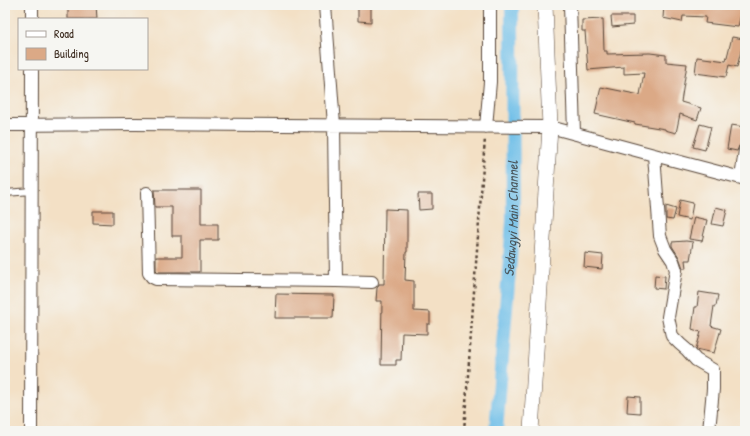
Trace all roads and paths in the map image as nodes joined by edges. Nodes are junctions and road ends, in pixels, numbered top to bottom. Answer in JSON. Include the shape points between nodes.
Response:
{"nodes":[{"id":1,"x":32,"y":5,"type":"edge"},
{"id":2,"x":325,"y":5,"type":"edge"},
{"id":3,"x":490,"y":5,"type":"edge"},
{"id":4,"x":545,"y":5,"type":"edge"},
{"id":5,"x":570,"y":5,"type":"edge"},
{"id":6,"x":32,"y":18,"type":"edge"},
{"id":7,"x":32,"y":70,"type":"edge"},
{"id":8,"x":5,"y":125,"type":"edge"},
{"id":9,"x":32,"y":125,"type":"junction"},
{"id":10,"x":334,"y":125,"type":"junction"},
{"id":11,"x":490,"y":126,"type":"junction"},
{"id":12,"x":544,"y":127,"type":"junction"},
{"id":13,"x":574,"y":133,"type":"junction"},
{"id":14,"x":745,"y":150,"type":"edge"},
{"id":15,"x":654,"y":155,"type":"junction"},
{"id":16,"x":743,"y":178,"type":"edge"},
{"id":17,"x":32,"y":191,"type":"junction"},
{"id":18,"x":5,"y":193,"type":"edge"},
{"id":19,"x":147,"y":193,"type":"dead end"},
{"id":20,"x":336,"y":281,"type":"junction"},
{"id":21,"x":372,"y":282,"type":"dead end"},
{"id":22,"x":31,"y":431,"type":"edge"},
{"id":23,"x":464,"y":431,"type":"edge"},
{"id":24,"x":531,"y":431,"type":"edge"},
{"id":25,"x":709,"y":431,"type":"edge"}],
"edges":[{"from":1,"to":6,"type":"street"},
{"from":2,"to":10,"type":"street"},
{"from":3,"to":11,"type":"street"},
{"from":4,"to":12,"type":"street"},
{"from":5,"to":13,"type":"street"},
{"from":7,"to":9,"type":"street"},
{"from":8,"to":9,"type":"street"},
{"from":9,"to":10,"type":"street"},
{"from":9,"to":17,"type":"street"},
{"from":10,"to":11,"type":"street"},
{"from":10,"to":20,"type":"street"},
{"from":11,"to":12,"type":"street"},
{"from":11,"to":23,"type":"path"},
{"from":12,"to":13,"type":"street"},
{"from":12,"to":24,"type":"street"},
{"from":13,"to":15,"type":"street"},
{"from":14,"to":16,"type":"street"},
{"from":15,"to":16,"type":"street"},
{"from":15,"to":25,"type":"street","via":[[660,236],[676,270],[668,317],[672,336],[696,360],[713,370]]},
{"from":17,"to":18,"type":"lane"},
{"from":17,"to":22,"type":"street"},
{"from":19,"to":20,"type":"street","via":[[149,272],[152,277]]},
{"from":20,"to":21,"type":"street"}]}
